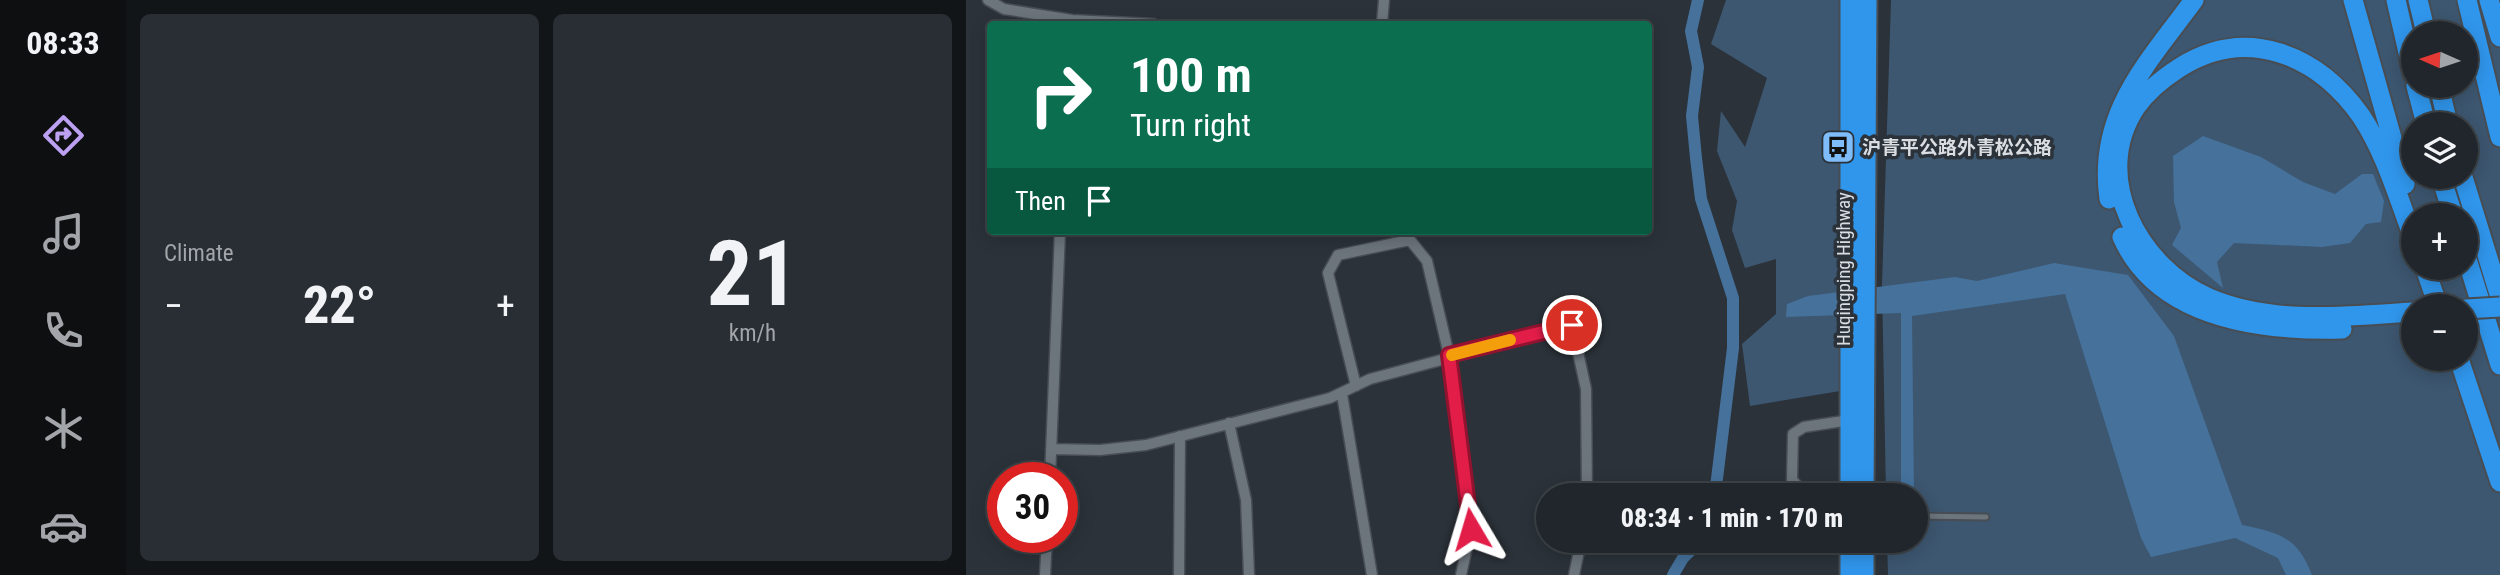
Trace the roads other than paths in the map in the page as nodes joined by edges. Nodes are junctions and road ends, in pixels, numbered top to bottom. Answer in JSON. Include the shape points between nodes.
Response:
{"nodes":[{"id":1,"x":988,"y":0,"type":"edge"},
{"id":2,"x":1384,"y":0,"type":"edge"},
{"id":3,"x":1850,"y":0,"type":"edge"},
{"id":4,"x":1867,"y":0,"type":"edge"},
{"id":5,"x":2194,"y":0,"type":"edge"},
{"id":6,"x":2353,"y":0,"type":"edge"},
{"id":7,"x":2396,"y":0,"type":"edge"},
{"id":8,"x":2418,"y":0,"type":"edge"},
{"id":9,"x":2467,"y":0,"type":"edge"},
{"id":10,"x":2489,"y":0,"type":"edge"},
{"id":11,"x":1067,"y":21,"type":"edge"},
{"id":12,"x":1382,"y":21,"type":"edge"},
{"id":13,"x":2423,"y":21,"type":"edge"},
{"id":14,"x":2401,"y":22,"type":"edge"},
{"id":15,"x":2500,"y":37,"type":"edge"},
{"id":16,"x":2500,"y":137,"type":"edge"},
{"id":17,"x":2467,"y":189,"type":"edge"},
{"id":18,"x":2411,"y":203,"type":"edge"},
{"id":19,"x":2401,"y":207,"type":"edge"},
{"id":20,"x":1060,"y":235,"type":"edge"},
{"id":21,"x":2473,"y":280,"type":"edge"},
{"id":22,"x":1858,"y":285,"type":"junction"},
{"id":23,"x":2500,"y":297,"type":"edge"},
{"id":24,"x":2207,"y":305,"type":"junction"},
{"id":25,"x":2500,"y":307,"type":"edge"},
{"id":26,"x":2478,"y":308,"type":"edge"},
{"id":27,"x":2401,"y":312,"type":"edge"},
{"id":28,"x":2500,"y":320,"type":"edge"},
{"id":29,"x":2478,"y":321,"type":"edge"},
{"id":30,"x":1858,"y":324,"type":"junction"},
{"id":31,"x":2401,"y":325,"type":"edge"},
{"id":32,"x":1449,"y":355,"type":"junction"},
{"id":33,"x":2500,"y":365,"type":"edge"},
{"id":34,"x":2462,"y":371,"type":"edge"},
{"id":35,"x":1356,"y":386,"type":"junction"},
{"id":36,"x":1342,"y":394,"type":"junction"},
{"id":37,"x":1850,"y":420,"type":"junction"},
{"id":38,"x":1229,"y":423,"type":"junction"},
{"id":39,"x":1180,"y":436,"type":"junction"},
{"id":40,"x":1051,"y":449,"type":"junction"},
{"id":41,"x":1051,"y":462,"type":"edge"},
{"id":42,"x":2500,"y":482,"type":"edge"},
{"id":43,"x":1587,"y":483,"type":"edge"},
{"id":44,"x":1795,"y":483,"type":"edge"},
{"id":45,"x":1850,"y":483,"type":"edge"},
{"id":46,"x":1864,"y":483,"type":"edge"},
{"id":47,"x":1928,"y":516,"type":"edge"},
{"id":48,"x":1986,"y":517,"type":"dead end"},
{"id":49,"x":1046,"y":553,"type":"edge"},
{"id":50,"x":1579,"y":553,"type":"edge"},
{"id":51,"x":1850,"y":553,"type":"edge"},
{"id":52,"x":1864,"y":553,"type":"edge"},
{"id":53,"x":1045,"y":575,"type":"edge"},
{"id":54,"x":1179,"y":575,"type":"edge"},
{"id":55,"x":1248,"y":575,"type":"edge"},
{"id":56,"x":1372,"y":575,"type":"edge"},
{"id":57,"x":1461,"y":575,"type":"edge"},
{"id":58,"x":1574,"y":575,"type":"edge"},
{"id":59,"x":1850,"y":575,"type":"edge"},
{"id":60,"x":1864,"y":575,"type":"edge"}],
"edges":[{"from":1,"to":11,"type":"street","via":[[1004,9]]},
{"from":2,"to":12,"type":"street"},
{"from":3,"to":22,"type":"highway","name":"Huqingping Highway"},
{"from":4,"to":22,"type":"highway","name":"Huqingping Highway"},
{"from":5,"to":24,"type":"highway","via":[[2121,102],[2109,135],[2105,173],[2110,208],[2125,242],[2146,272],[2174,294]]},
{"from":6,"to":18,"type":"highway"},
{"from":7,"to":14,"type":"highway"},
{"from":8,"to":13,"type":"highway"},
{"from":9,"to":16,"type":"highway"},
{"from":10,"to":15,"type":"highway"},
{"from":17,"to":23,"type":"highway"},
{"from":19,"to":24,"type":"highway","via":[[2372,135],[2327,78],[2280,52],[2226,48],[2201,54],[2157,82],[2135,108],[2122,139],[2119,174],[2122,204],[2136,236],[2157,263]]},
{"from":20,"to":40,"type":"street"},
{"from":21,"to":33,"type":"highway"},
{"from":22,"to":30,"type":"highway","name":"Huqingping Highway"},
{"from":24,"to":27,"type":"highway","via":[[2286,315]]},
{"from":24,"to":31,"type":"highway","via":[[2231,320],[2285,329]]},
{"from":25,"to":26,"type":"highway","bridge":true},
{"from":28,"to":29,"type":"highway"},
{"from":30,"to":37,"type":"highway","name":"Huqingping Highway"},
{"from":30,"to":46,"type":"highway","name":"Huqingping Highway"},
{"from":32,"to":35,"type":"street"},
{"from":32,"to":35,"type":"street","via":[[1427,261],[1410,240],[1338,255],[1328,273]]},
{"from":32,"to":43,"type":"street","via":[[1572,325],[1587,389]]},
{"from":32,"to":57,"type":"street","via":[[1471,529]]},
{"from":34,"to":42,"type":"highway"},
{"from":35,"to":36,"type":"street"},
{"from":36,"to":38,"type":"street"},
{"from":36,"to":56,"type":"street"},
{"from":37,"to":44,"type":"street","via":[[1798,429],[1793,434]]},
{"from":37,"to":45,"type":"highway","name":"Huqingping Highway"},
{"from":38,"to":39,"type":"street"},
{"from":38,"to":55,"type":"street","via":[[1247,500]]},
{"from":39,"to":40,"type":"street","via":[[1123,449]]},
{"from":39,"to":54,"type":"street"},
{"from":40,"to":41,"type":"street"},
{"from":47,"to":48,"type":"lane"},
{"from":49,"to":53,"type":"street"},
{"from":50,"to":58,"type":"street"},
{"from":51,"to":59,"type":"highway"},
{"from":52,"to":60,"type":"highway"}]}
